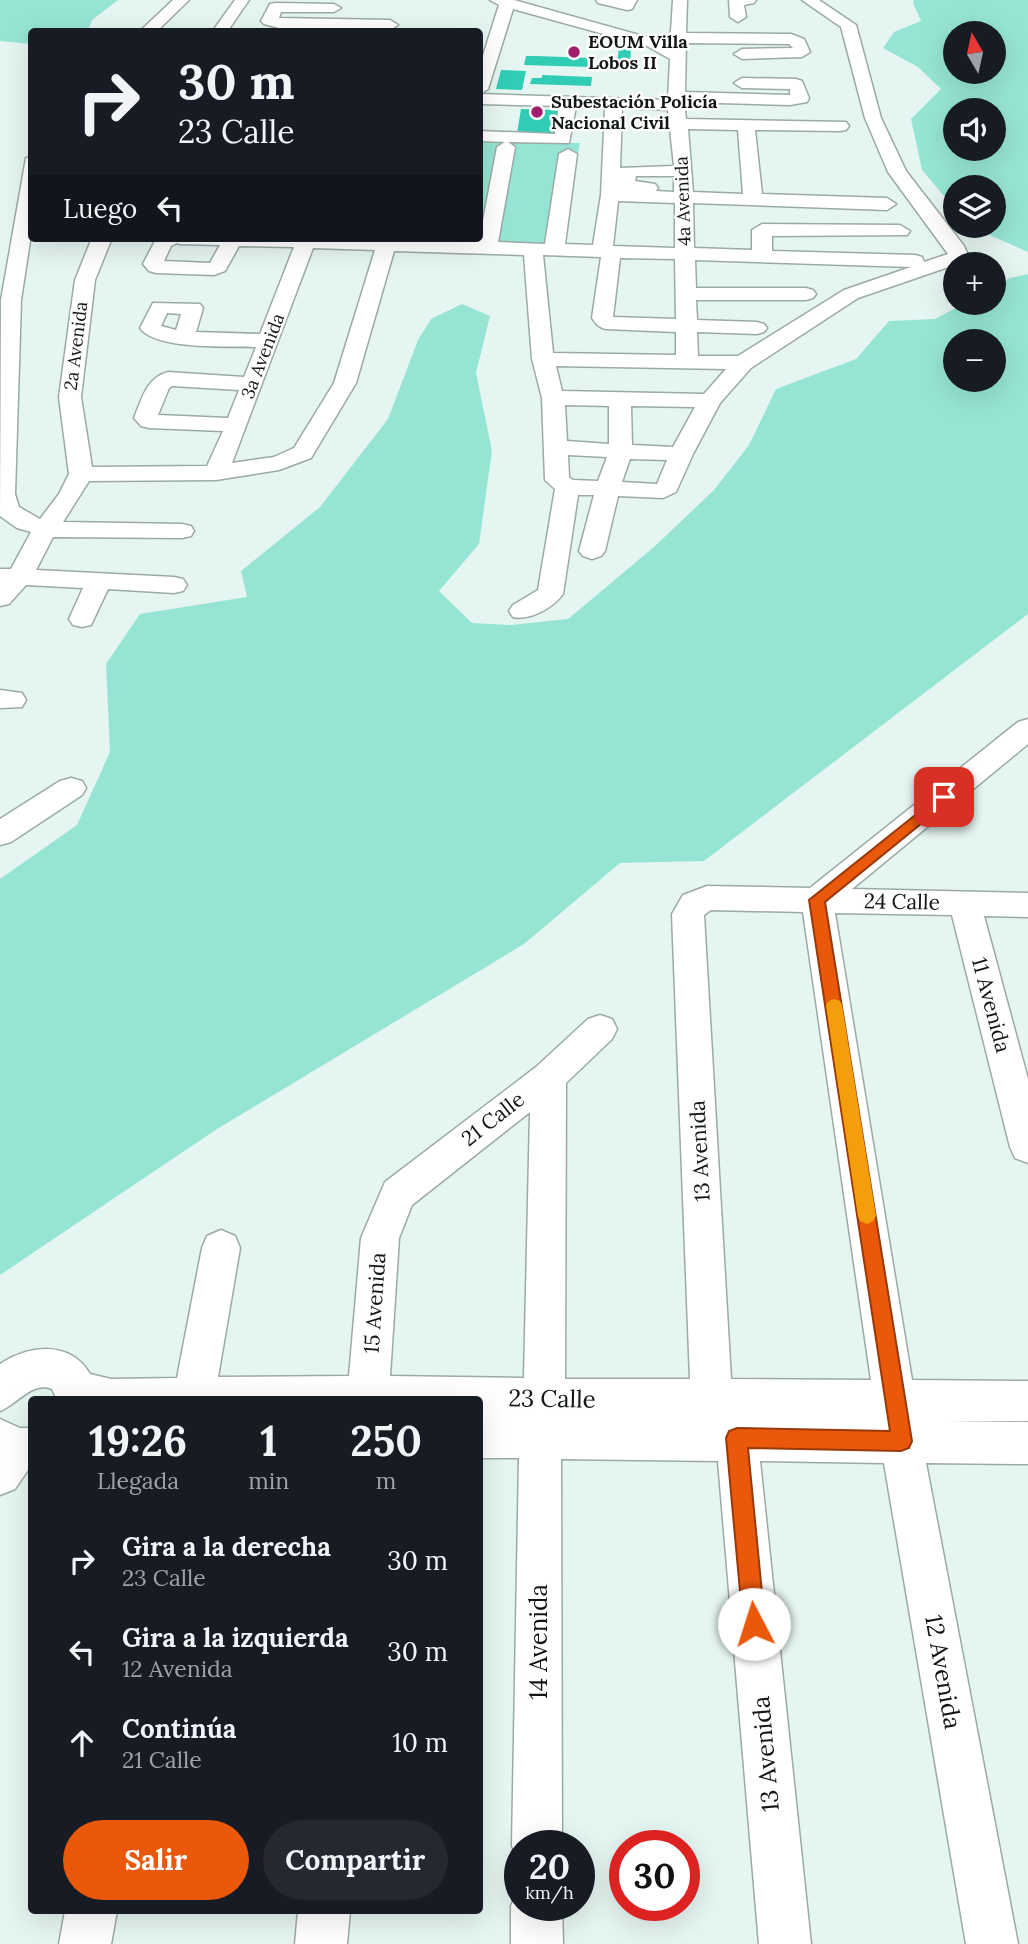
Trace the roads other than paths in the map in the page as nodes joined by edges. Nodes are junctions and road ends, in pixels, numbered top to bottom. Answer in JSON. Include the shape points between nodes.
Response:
{"nodes":[{"id":1,"x":182,"y":0,"type":"edge"},
{"id":2,"x":242,"y":0,"type":"edge"},
{"id":3,"x":603,"y":0,"type":"edge"},
{"id":4,"x":630,"y":0,"type":"edge"},
{"id":5,"x":749,"y":0,"type":"edge"},
{"id":6,"x":759,"y":0,"type":"edge"},
{"id":7,"x":808,"y":0,"type":"edge"},
{"id":8,"x":502,"y":2,"type":"edge"},
{"id":9,"x":335,"y":4,"type":"edge"},
{"id":10,"x":684,"y":11,"type":"edge"},
{"id":11,"x":391,"y":23,"type":"edge"},
{"id":12,"x":327,"y":25,"type":"junction"},
{"id":13,"x":150,"y":28,"type":"edge"},
{"id":14,"x":222,"y":28,"type":"edge"},
{"id":15,"x":681,"y":38,"type":"junction"},
{"id":16,"x":742,"y":46,"type":"joint"},
{"id":17,"x":679,"y":58,"type":"junction"},
{"id":18,"x":483,"y":77,"type":"edge"},
{"id":19,"x":743,"y":91,"type":"joint"},
{"id":20,"x":483,"y":99,"type":"edge"},
{"id":21,"x":676,"y":101,"type":"junction"},
{"id":22,"x":569,"y":102,"type":"junction"},
{"id":23,"x":614,"y":103,"type":"junction"},
{"id":24,"x":679,"y":124,"type":"junction"},
{"id":25,"x":808,"y":125,"type":"junction"},
{"id":26,"x":840,"y":126,"type":"dead end"},
{"id":27,"x":747,"y":133,"type":"junction"},
{"id":28,"x":483,"y":136,"type":"edge"},
{"id":29,"x":790,"y":143,"type":"dead end"},
{"id":30,"x":811,"y":144,"type":"dead end"},
{"id":31,"x":506,"y":147,"type":"dead end"},
{"id":32,"x":568,"y":154,"type":"dead end"},
{"id":33,"x":610,"y":160,"type":"junction"},
{"id":34,"x":684,"y":180,"type":"junction"},
{"id":35,"x":28,"y":188,"type":"edge"},
{"id":36,"x":815,"y":193,"type":"junction"},
{"id":37,"x":610,"y":195,"type":"junction"},
{"id":38,"x":753,"y":201,"type":"junction"},
{"id":39,"x":887,"y":204,"type":"dead end"},
{"id":40,"x":822,"y":230,"type":"junction"},
{"id":41,"x":901,"y":231,"type":"dead end"},
{"id":42,"x":100,"y":242,"type":"edge"},
{"id":43,"x":165,"y":242,"type":"edge"},
{"id":44,"x":231,"y":242,"type":"edge"},
{"id":45,"x":306,"y":242,"type":"edge"},
{"id":46,"x":340,"y":242,"type":"edge"},
{"id":47,"x":423,"y":242,"type":"edge"},
{"id":48,"x":375,"y":243,"type":"edge"},
{"id":49,"x":487,"y":248,"type":"junction"},
{"id":50,"x":543,"y":250,"type":"junction"},
{"id":51,"x":958,"y":252,"type":"edge"},
{"id":52,"x":607,"y":253,"type":"junction"},
{"id":53,"x":685,"y":256,"type":"junction"},
{"id":54,"x":762,"y":258,"type":"junction"},
{"id":55,"x":828,"y":260,"type":"junction"},
{"id":56,"x":943,"y":262,"type":"edge"},
{"id":57,"x":943,"y":264,"type":"edge"},
{"id":58,"x":685,"y":294,"type":"junction"},
{"id":59,"x":806,"y":294,"type":"dead end"},
{"id":60,"x":685,"y":326,"type":"junction"},
{"id":61,"x":757,"y":328,"type":"dead end"},
{"id":62,"x":184,"y":337,"type":"dead end"},
{"id":63,"x":269,"y":341,"type":"junction"},
{"id":64,"x":543,"y":359,"type":"junction"},
{"id":65,"x":600,"y":359,"type":"junction"},
{"id":66,"x":687,"y":361,"type":"junction"},
{"id":67,"x":743,"y":363,"type":"junction"},
{"id":68,"x":252,"y":384,"type":"junction"},
{"id":69,"x":553,"y":397,"type":"junction"},
{"id":70,"x":610,"y":399,"type":"junction"},
{"id":71,"x":710,"y":401,"type":"junction"},
{"id":72,"x":237,"y":425,"type":"junction"},
{"id":73,"x":557,"y":449,"type":"junction"},
{"id":74,"x":621,"y":451,"type":"junction"},
{"id":75,"x":681,"y":454,"type":"junction"},
{"id":76,"x":216,"y":473,"type":"junction"},
{"id":77,"x":81,"y":474,"type":"junction"},
{"id":78,"x":567,"y":486,"type":"junction"},
{"id":79,"x":607,"y":490,"type":"junction"},
{"id":80,"x":45,"y":529,"type":"junction"},
{"id":81,"x":182,"y":531,"type":"dead end"},
{"id":82,"x":592,"y":551,"type":"dead end"},
{"id":83,"x":10,"y":576,"type":"edge"},
{"id":84,"x":99,"y":581,"type":"junction"},
{"id":85,"x":174,"y":585,"type":"dead end"},
{"id":86,"x":0,"y":598,"type":"edge"},
{"id":87,"x":522,"y":611,"type":"dead end"},
{"id":88,"x":82,"y":619,"type":"dead end"},
{"id":89,"x":1028,"y":729,"type":"edge"},
{"id":90,"x":71,"y":788,"type":"dead end"},
{"id":91,"x":0,"y":834,"type":"edge"},
{"id":92,"x":817,"y":900,"type":"junction"},
{"id":93,"x":694,"y":904,"type":"joint"},
{"id":94,"x":965,"y":904,"type":"junction"},
{"id":95,"x":1028,"y":905,"type":"edge"},
{"id":96,"x":600,"y":1029,"type":"dead end"},
{"id":97,"x":548,"y":1077,"type":"junction"},
{"id":98,"x":1028,"y":1147,"type":"edge"},
{"id":99,"x":389,"y":1211,"type":"joint"},
{"id":100,"x":221,"y":1248,"type":"dead end"},
{"id":101,"x":0,"y":1391,"type":"edge"},
{"id":102,"x":78,"y":1396,"type":"edge"},
{"id":103,"x":195,"y":1396,"type":"edge"},
{"id":104,"x":368,"y":1396,"type":"edge"},
{"id":105,"x":711,"y":1400,"type":"junction"},
{"id":106,"x":1028,"y":1401,"type":"edge"},
{"id":107,"x":483,"y":1411,"type":"edge"},
{"id":108,"x":542,"y":1418,"type":"junction"},
{"id":109,"x":898,"y":1421,"type":"junction"},
{"id":110,"x":483,"y":1436,"type":"edge"},
{"id":111,"x":737,"y":1438,"type":"junction"},
{"id":112,"x":1028,"y":1443,"type":"edge"},
{"id":113,"x":537,"y":1830,"type":"edge"},
{"id":114,"x":90,"y":1914,"type":"edge"},
{"id":115,"x":324,"y":1914,"type":"edge"},
{"id":116,"x":537,"y":1921,"type":"edge"},
{"id":117,"x":85,"y":1944,"type":"edge"},
{"id":118,"x":321,"y":1944,"type":"edge"},
{"id":119,"x":537,"y":1944,"type":"edge"},
{"id":120,"x":785,"y":1944,"type":"edge"},
{"id":121,"x":992,"y":1944,"type":"edge"}],
"edges":[{"from":1,"to":13,"type":"street"},
{"from":2,"to":14,"type":"street"},
{"from":3,"to":4,"type":"street","via":[[627,6]]},
{"from":5,"to":6,"type":"street","via":[[736,1],[738,16],[762,13]]},
{"from":7,"to":51,"type":"street","via":[[848,25],[873,118],[897,172]]},
{"from":8,"to":17,"type":"street","via":[[652,43]]},
{"from":8,"to":18,"type":"street"},
{"from":9,"to":12,"type":"street"},
{"from":9,"to":12,"type":"street","via":[[281,6],[272,10],[270,20]]},
{"from":10,"to":15,"type":"street","name":"4a Avenida"},
{"from":11,"to":12,"type":"street"},
{"from":15,"to":16,"type":"street"},
{"from":15,"to":17,"type":"street","name":"4a Avenida"},
{"from":16,"to":19,"type":"street"},
{"from":17,"to":21,"type":"street","name":"4a Avenida"},
{"from":19,"to":21,"type":"street"},
{"from":20,"to":22,"type":"street"},
{"from":21,"to":23,"type":"street"},
{"from":21,"to":24,"type":"street","name":"4a Avenida"},
{"from":22,"to":23,"type":"street"},
{"from":22,"to":28,"type":"street","via":[[563,139]]},
{"from":23,"to":33,"type":"street"},
{"from":24,"to":27,"type":"street"},
{"from":24,"to":34,"type":"street","name":"4a Avenida"},
{"from":25,"to":26,"type":"street"},
{"from":25,"to":27,"type":"street"},
{"from":25,"to":30,"type":"street"},
{"from":27,"to":29,"type":"street"},
{"from":27,"to":38,"type":"street","via":[[758,178]]},
{"from":31,"to":49,"type":"street"},
{"from":32,"to":50,"type":"street"},
{"from":33,"to":34,"type":"street"},
{"from":33,"to":37,"type":"street"},
{"from":34,"to":37,"type":"street"},
{"from":34,"to":38,"type":"street"},
{"from":34,"to":53,"type":"street","name":"4a Avenida"},
{"from":35,"to":80,"type":"street","via":[[11,300],[3,494],[8,510]]},
{"from":36,"to":38,"type":"street"},
{"from":36,"to":39,"type":"street"},
{"from":36,"to":40,"type":"street"},
{"from":37,"to":52,"type":"street"},
{"from":40,"to":41,"type":"street"},
{"from":40,"to":54,"type":"street","via":[[762,230]]},
{"from":40,"to":55,"type":"street"},
{"from":42,"to":77,"type":"street","name":"2a Avenida","via":[[85,280],[69,397]]},
{"from":43,"to":44,"type":"street","via":[[153,264],[156,267],[214,269]]},
{"from":45,"to":63,"type":"street","name":"3a Avenida"},
{"from":46,"to":48,"type":"street"},
{"from":47,"to":48,"type":"street"},
{"from":47,"to":49,"type":"street"},
{"from":48,"to":76,"type":"street","via":[[345,383],[303,453],[279,463]]},
{"from":49,"to":50,"type":"street"},
{"from":50,"to":52,"type":"street"},
{"from":50,"to":64,"type":"street"},
{"from":52,"to":53,"type":"street"},
{"from":52,"to":60,"type":"street","via":[[602,318],[606,323]]},
{"from":53,"to":54,"type":"street"},
{"from":53,"to":58,"type":"street","name":"4a Avenida"},
{"from":54,"to":55,"type":"street"},
{"from":55,"to":56,"type":"street"},
{"from":57,"to":67,"type":"street","via":[[851,294]]},
{"from":58,"to":59,"type":"street"},
{"from":58,"to":60,"type":"street","name":"4a Avenida"},
{"from":60,"to":61,"type":"street"},
{"from":60,"to":66,"type":"street","name":"4a Avenida"},
{"from":62,"to":63,"type":"street"},
{"from":63,"to":68,"type":"street","name":"3a Avenida"},
{"from":64,"to":65,"type":"street"},
{"from":64,"to":69,"type":"street"},
{"from":65,"to":66,"type":"street"},
{"from":65,"to":70,"type":"street"},
{"from":66,"to":67,"type":"street"},
{"from":67,"to":71,"type":"street"},
{"from":68,"to":72,"type":"street","name":"3a Avenida"},
{"from":68,"to":72,"type":"street","via":[[168,379],[159,385],[145,418]]},
{"from":69,"to":70,"type":"street"},
{"from":69,"to":73,"type":"street"},
{"from":70,"to":71,"type":"street"},
{"from":70,"to":74,"type":"street"},
{"from":71,"to":75,"type":"street"},
{"from":72,"to":76,"type":"street","name":"3a Avenida"},
{"from":73,"to":74,"type":"street"},
{"from":73,"to":78,"type":"street","via":[[557,480]]},
{"from":74,"to":75,"type":"street"},
{"from":74,"to":79,"type":"street"},
{"from":75,"to":79,"type":"street","via":[[663,491]]},
{"from":76,"to":77,"type":"street"},
{"from":77,"to":80,"type":"street"},
{"from":78,"to":79,"type":"street"},
{"from":78,"to":87,"type":"street","via":[[550,593]]},
{"from":79,"to":82,"type":"street"},
{"from":80,"to":81,"type":"street"},
{"from":80,"to":83,"type":"street"},
{"from":83,"to":84,"type":"street"},
{"from":83,"to":86,"type":"street"},
{"from":84,"to":85,"type":"street"},
{"from":84,"to":88,"type":"street"},
{"from":89,"to":92,"type":"street"},
{"from":90,"to":91,"type":"street"},
{"from":92,"to":93,"type":"street","name":"24 Calle","via":[[707,898]]},
{"from":92,"to":94,"type":"street","name":"24 Calle"},
{"from":92,"to":109,"type":"street"},
{"from":93,"to":105,"type":"street","name":"13 Avenida","via":[[688,914]]},
{"from":94,"to":95,"type":"street","name":"24 Calle"},
{"from":94,"to":98,"type":"street","name":"11 Avenida"},
{"from":96,"to":97,"type":"street","name":"21 Calle"},
{"from":97,"to":99,"type":"street","name":"21 Calle","via":[[398,1194]]},
{"from":97,"to":108,"type":"street","name":"14 Avenida"},
{"from":99,"to":104,"type":"street","name":"15 Avenida","via":[[380,1238]]},
{"from":100,"to":103,"type":"street"},
{"from":101,"to":102,"type":"street","via":[[18,1374],[43,1366],[70,1377]]},
{"from":105,"to":108,"type":"street","name":"23 Calle"},
{"from":105,"to":109,"type":"street","name":"23 Calle"},
{"from":106,"to":109,"type":"street","name":"23 Calle"},
{"from":107,"to":108,"type":"street","name":"23 Calle"},
{"from":108,"to":110,"type":"street","name":"23 Calle"},
{"from":108,"to":111,"type":"street","name":"23 Calle"},
{"from":108,"to":113,"type":"street","name":"14 Avenida"},
{"from":109,"to":111,"type":"street","name":"23 Calle"},
{"from":109,"to":112,"type":"street","name":"23 Calle"},
{"from":109,"to":121,"type":"street","name":"12 Avenida"},
{"from":111,"to":120,"type":"street","name":"13 Avenida"},
{"from":114,"to":117,"type":"street"},
{"from":115,"to":118,"type":"street"},
{"from":116,"to":119,"type":"street"}]}
